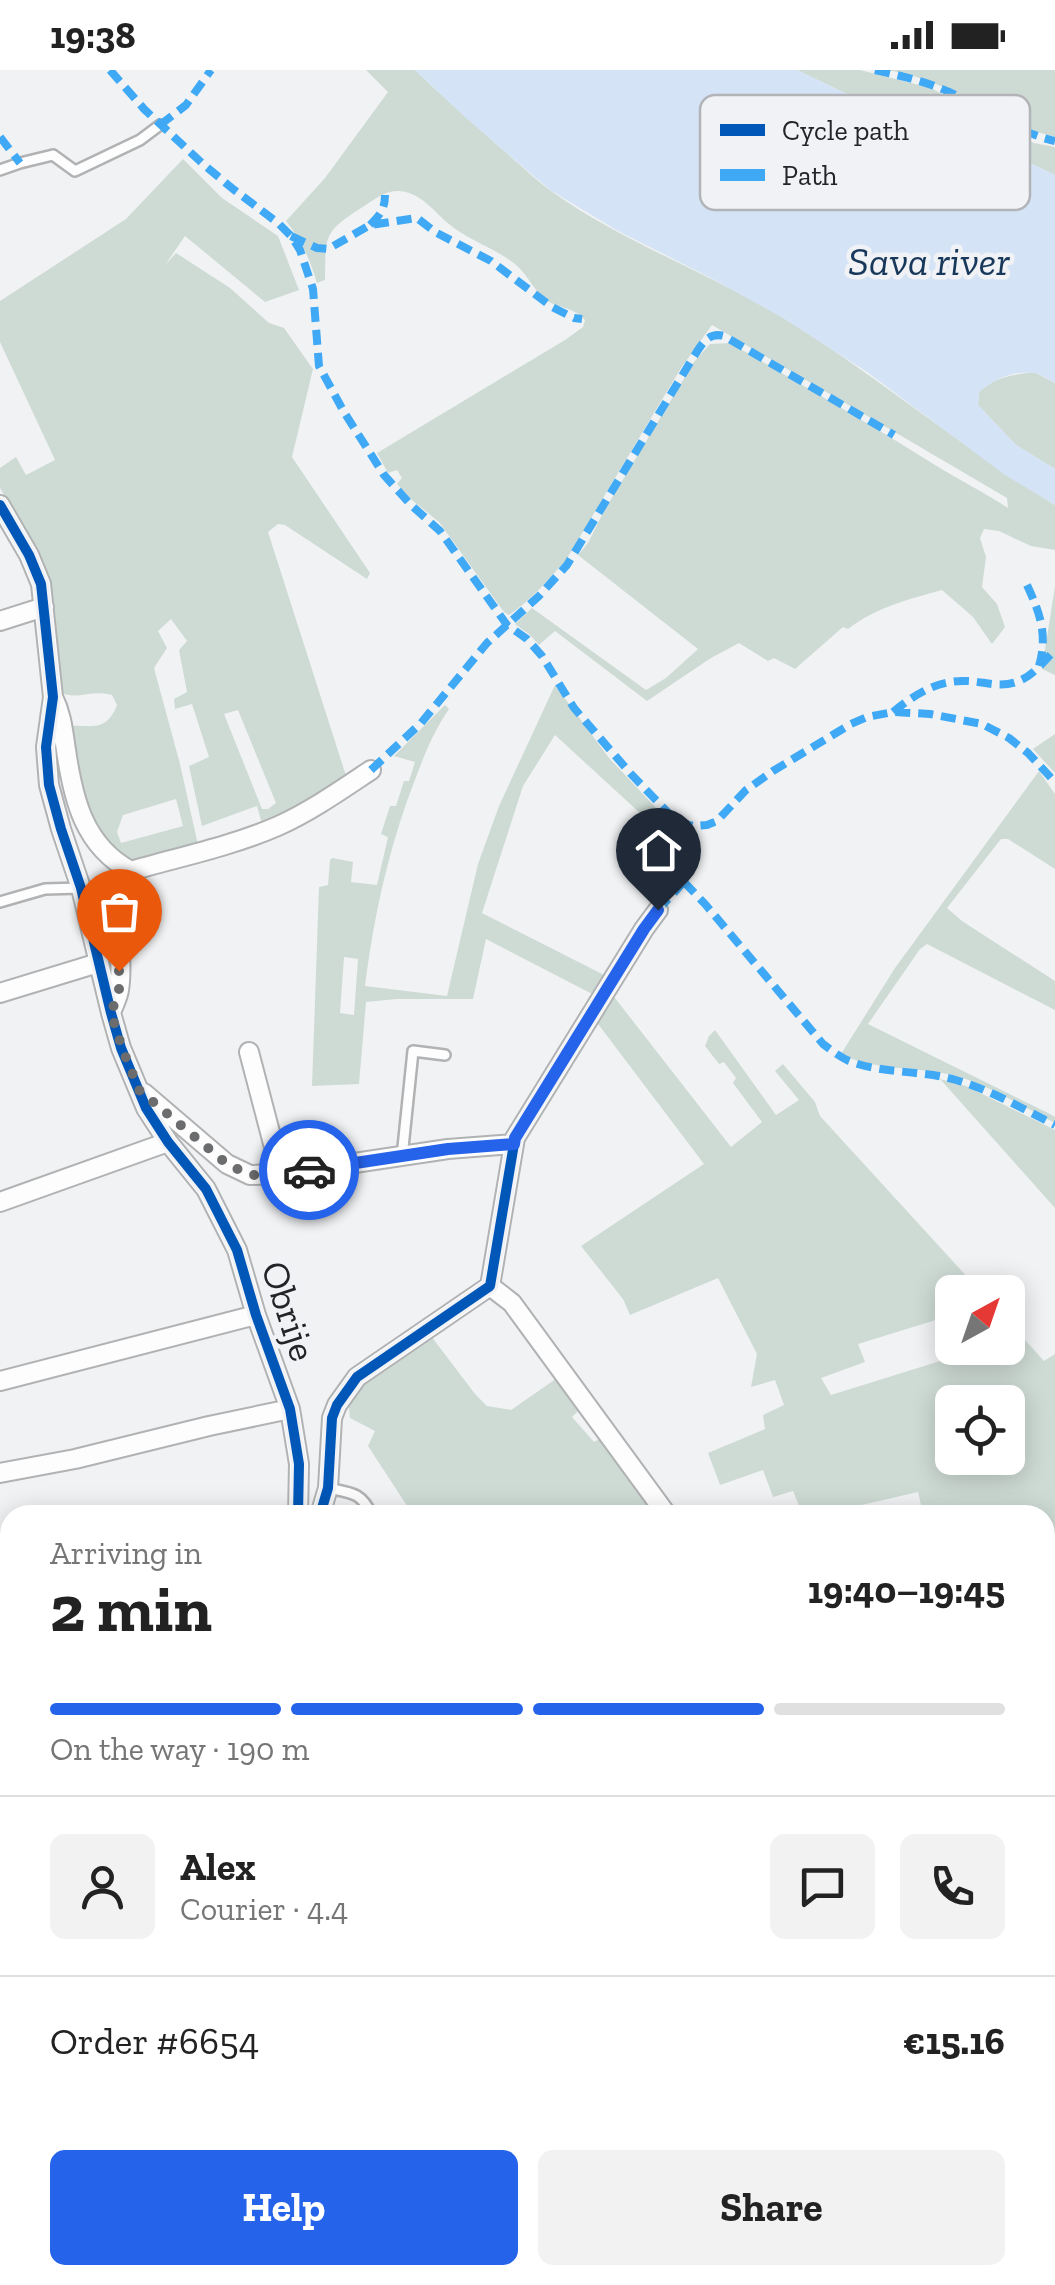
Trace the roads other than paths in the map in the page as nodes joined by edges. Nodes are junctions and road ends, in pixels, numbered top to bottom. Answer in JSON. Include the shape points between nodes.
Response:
{"nodes":[{"id":1,"x":160,"y":124,"type":"dead end"},
{"id":2,"x":0,"y":170,"type":"edge"},
{"id":3,"x":0,"y":505,"type":"edge"},
{"id":4,"x":44,"y":607,"type":"junction"},
{"id":5,"x":0,"y":621,"type":"edge"},
{"id":6,"x":53,"y":696,"type":"junction"},
{"id":7,"x":371,"y":770,"type":"dead end"},
{"id":8,"x":130,"y":871,"type":"junction"},
{"id":9,"x":82,"y":888,"type":"junction"},
{"id":10,"x":0,"y":902,"type":"edge"},
{"id":11,"x":658,"y":910,"type":"dead end"},
{"id":12,"x":98,"y":963,"type":"junction"},
{"id":13,"x":0,"y":993,"type":"edge"},
{"id":14,"x":111,"y":1013,"type":"junction"},
{"id":15,"x":249,"y":1052,"type":"dead end"},
{"id":16,"x":445,"y":1055,"type":"dead end"},
{"id":17,"x":139,"y":1090,"type":"junction"},
{"id":18,"x":168,"y":1142,"type":"junction"},
{"id":19,"x":514,"y":1144,"type":"junction"},
{"id":20,"x":402,"y":1156,"type":"junction"},
{"id":21,"x":281,"y":1174,"type":"junction"},
{"id":22,"x":0,"y":1202,"type":"edge"},
{"id":23,"x":490,"y":1286,"type":"junction"},
{"id":24,"x":256,"y":1315,"type":"junction"},
{"id":25,"x":0,"y":1380,"type":"edge"},
{"id":26,"x":290,"y":1410,"type":"junction"},
{"id":27,"x":0,"y":1473,"type":"edge"},
{"id":28,"x":328,"y":1488,"type":"junction"},
{"id":29,"x":298,"y":1505,"type":"edge"},
{"id":30,"x":323,"y":1505,"type":"edge"},
{"id":31,"x":366,"y":1505,"type":"edge"},
{"id":32,"x":660,"y":1505,"type":"edge"}],
"edges":[{"from":1,"to":2,"type":"lane","via":[[76,171],[52,155]]},
{"from":3,"to":4,"type":"street","name":"Obrije","via":[[34,565]]},
{"from":4,"to":5,"type":"street"},
{"from":4,"to":6,"type":"street","name":"Obrije"},
{"from":6,"to":8,"type":"street","via":[[84,825]]},
{"from":6,"to":9,"type":"street","name":"Obrije","via":[[46,747],[50,785]]},
{"from":7,"to":8,"type":"street","via":[[278,826]]},
{"from":8,"to":14,"type":"street","via":[[117,912],[119,991]]},
{"from":9,"to":10,"type":"lane","via":[[45,889]]},
{"from":9,"to":12,"type":"street","name":"Obrije"},
{"from":11,"to":19,"type":"street"},
{"from":12,"to":13,"type":"street"},
{"from":12,"to":14,"type":"street","name":"Obrije"},
{"from":14,"to":17,"type":"street","name":"Obrije"},
{"from":15,"to":21,"type":"street"},
{"from":16,"to":20,"type":"lane","via":[[413,1052]]},
{"from":17,"to":18,"type":"street","name":"Obrije"},
{"from":17,"to":21,"type":"street","via":[[227,1164],[250,1175]]},
{"from":18,"to":22,"type":"street"},
{"from":18,"to":24,"type":"street","name":"Obrije","via":[[206,1189],[237,1250]]},
{"from":19,"to":20,"type":"street"},
{"from":19,"to":23,"type":"street"},
{"from":20,"to":21,"type":"street"},
{"from":23,"to":28,"type":"street","via":[[357,1377],[332,1418]]},
{"from":23,"to":32,"type":"street","via":[[512,1303]]},
{"from":24,"to":25,"type":"street"},
{"from":24,"to":26,"type":"street","name":"Obrije"},
{"from":26,"to":27,"type":"street"},
{"from":26,"to":29,"type":"street","name":"Obrije"},
{"from":28,"to":30,"type":"street"},
{"from":28,"to":31,"type":"lane","via":[[355,1493]]}]}
